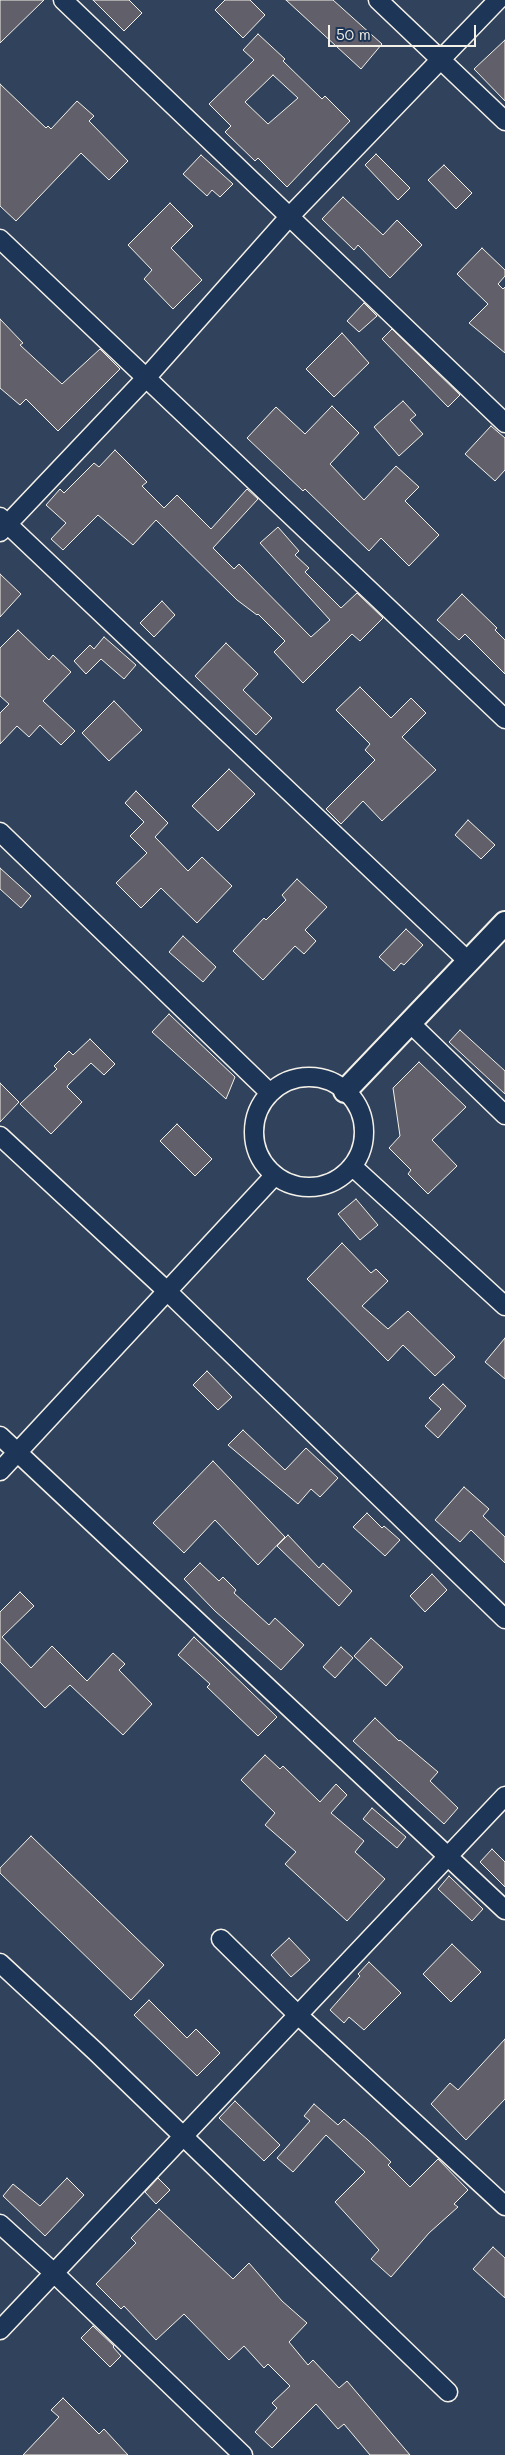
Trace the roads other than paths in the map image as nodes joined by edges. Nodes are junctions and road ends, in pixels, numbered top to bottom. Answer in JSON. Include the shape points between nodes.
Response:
{"nodes":[{"id":1,"x":63,"y":0,"type":"edge"},
{"id":2,"x":378,"y":0,"type":"edge"},
{"id":3,"x":498,"y":0,"type":"edge"},
{"id":4,"x":441,"y":60,"type":"junction"},
{"id":5,"x":505,"y":121,"type":"edge"},
{"id":6,"x":289,"y":217,"type":"junction"},
{"id":7,"x":0,"y":238,"type":"edge"},
{"id":8,"x":146,"y":378,"type":"junction"},
{"id":9,"x":505,"y":423,"type":"edge"},
{"id":10,"x":2,"y":524,"type":"edge"},
{"id":11,"x":505,"y":719,"type":"edge"},
{"id":12,"x":0,"y":832,"type":"edge"},
{"id":13,"x":505,"y":923,"type":"edge"},
{"id":14,"x":469,"y":962,"type":"junction"},
{"id":15,"x":409,"y":1022,"type":"junction"},
{"id":16,"x":345,"y":1090,"type":"junction"},
{"id":17,"x":270,"y":1093,"type":"junction"},
{"id":18,"x":505,"y":1115,"type":"edge"},
{"id":19,"x":0,"y":1136,"type":"edge"},
{"id":20,"x":352,"y":1166,"type":"junction"},
{"id":21,"x":276,"y":1175,"type":"junction"},
{"id":22,"x":167,"y":1291,"type":"junction"},
{"id":23,"x":505,"y":1306,"type":"edge"},
{"id":24,"x":0,"y":1436,"type":"edge"},
{"id":25,"x":17,"y":1452,"type":"junction"},
{"id":26,"x":0,"y":1471,"type":"edge"},
{"id":27,"x":505,"y":1619,"type":"edge"},
{"id":28,"x":505,"y":1796,"type":"edge"},
{"id":29,"x":448,"y":1856,"type":"junction"},
{"id":30,"x":505,"y":1910,"type":"edge"},
{"id":31,"x":221,"y":1939,"type":"dead end"},
{"id":32,"x":0,"y":1963,"type":"edge"},
{"id":33,"x":298,"y":2015,"type":"junction"},
{"id":34,"x":183,"y":2137,"type":"junction"},
{"id":35,"x":505,"y":2206,"type":"edge"},
{"id":36,"x":0,"y":2224,"type":"edge"},
{"id":37,"x":54,"y":2273,"type":"junction"},
{"id":38,"x":0,"y":2330,"type":"edge"},
{"id":39,"x":448,"y":2392,"type":"dead end"},
{"id":40,"x":244,"y":2455,"type":"edge"}],
"edges":[{"from":1,"to":6,"type":"street"},
{"from":2,"to":4,"type":"street"},
{"from":3,"to":4,"type":"street"},
{"from":4,"to":5,"type":"street"},
{"from":4,"to":6,"type":"street"},
{"from":6,"to":8,"type":"street"},
{"from":6,"to":9,"type":"street"},
{"from":7,"to":8,"type":"street"},
{"from":8,"to":10,"type":"street"},
{"from":8,"to":11,"type":"street"},
{"from":10,"to":14,"type":"street"},
{"from":12,"to":17,"type":"street"},
{"from":13,"to":14,"type":"street"},
{"from":14,"to":15,"type":"street"},
{"from":15,"to":16,"type":"street"},
{"from":15,"to":18,"type":"street"},
{"from":16,"to":17,"type":"street","via":[[321,1078],[307,1077],[293,1079]]},
{"from":16,"to":20,"type":"street","via":[[358,1107],[364,1127],[360,1154]]},
{"from":17,"to":21,"type":"street","via":[[262,1103],[254,1128],[259,1154]]},
{"from":19,"to":22,"type":"street"},
{"from":20,"to":21,"type":"street","via":[[334,1181],[310,1187]]},
{"from":20,"to":23,"type":"street"},
{"from":21,"to":22,"type":"street"},
{"from":22,"to":25,"type":"street"},
{"from":22,"to":27,"type":"street"},
{"from":24,"to":25,"type":"street"},
{"from":25,"to":26,"type":"street"},
{"from":25,"to":29,"type":"street"},
{"from":28,"to":29,"type":"street"},
{"from":29,"to":30,"type":"street"},
{"from":29,"to":33,"type":"street"},
{"from":31,"to":33,"type":"street"},
{"from":32,"to":34,"type":"street"},
{"from":33,"to":34,"type":"street"},
{"from":33,"to":35,"type":"street"},
{"from":34,"to":37,"type":"street"},
{"from":34,"to":39,"type":"street"},
{"from":36,"to":37,"type":"street"},
{"from":37,"to":38,"type":"street"},
{"from":37,"to":40,"type":"street"}]}
